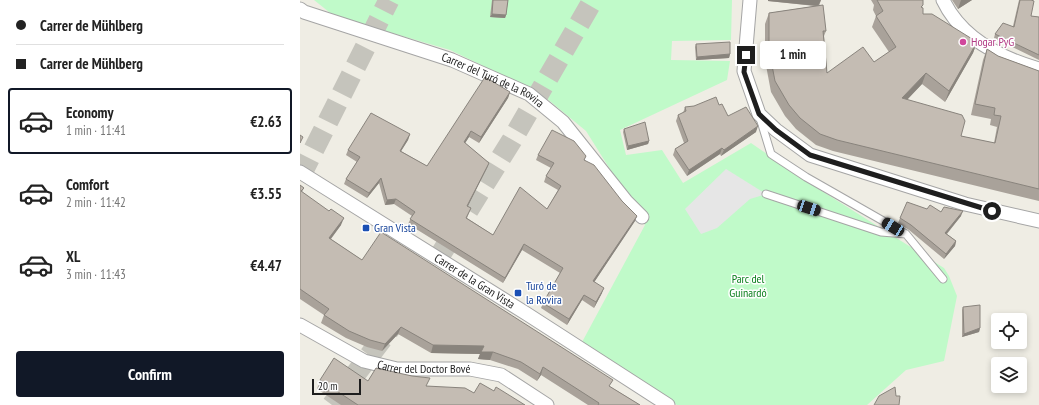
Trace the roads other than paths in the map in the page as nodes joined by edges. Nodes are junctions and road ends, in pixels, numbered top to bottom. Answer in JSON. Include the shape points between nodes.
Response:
{"nodes":[{"id":1,"x":750,"y":0,"type":"edge"},
{"id":2,"x":943,"y":0,"type":"edge"},
{"id":3,"x":300,"y":9,"type":"edge"},
{"id":4,"x":1039,"y":69,"type":"edge"},
{"id":5,"x":759,"y":114,"type":"junction"},
{"id":6,"x":300,"y":172,"type":"edge"},
{"id":7,"x":766,"y":194,"type":"dead end"},
{"id":8,"x":642,"y":217,"type":"dead end"},
{"id":9,"x":1039,"y":221,"type":"edge"},
{"id":10,"x":906,"y":234,"type":"junction"},
{"id":11,"x":943,"y":279,"type":"dead end"},
{"id":12,"x":300,"y":325,"type":"edge"},
{"id":13,"x":547,"y":405,"type":"edge"},
{"id":14,"x":668,"y":405,"type":"edge"}],
"edges":[{"from":1,"to":5,"type":"street","via":[[744,72]]},
{"from":2,"to":4,"type":"street","via":[[956,22],[981,44],[1013,61]]},
{"from":3,"to":8,"type":"street","name":"Carrer del Turó de la Rovira","via":[[452,60],[529,94],[563,122],[626,201]]},
{"from":5,"to":9,"type":"street","via":[[810,155],[965,204]]},
{"from":5,"to":10,"type":"lane","via":[[771,154]]},
{"from":6,"to":14,"type":"street","name":"Carrer de la Gran Vista","via":[[522,310]]},
{"from":7,"to":10,"type":"lane","via":[[881,232]]},
{"from":10,"to":11,"type":"lane"},
{"from":12,"to":13,"type":"street","name":"Carrer del Doctor Bové","via":[[364,361],[398,369],[470,369],[501,375]]}]}
